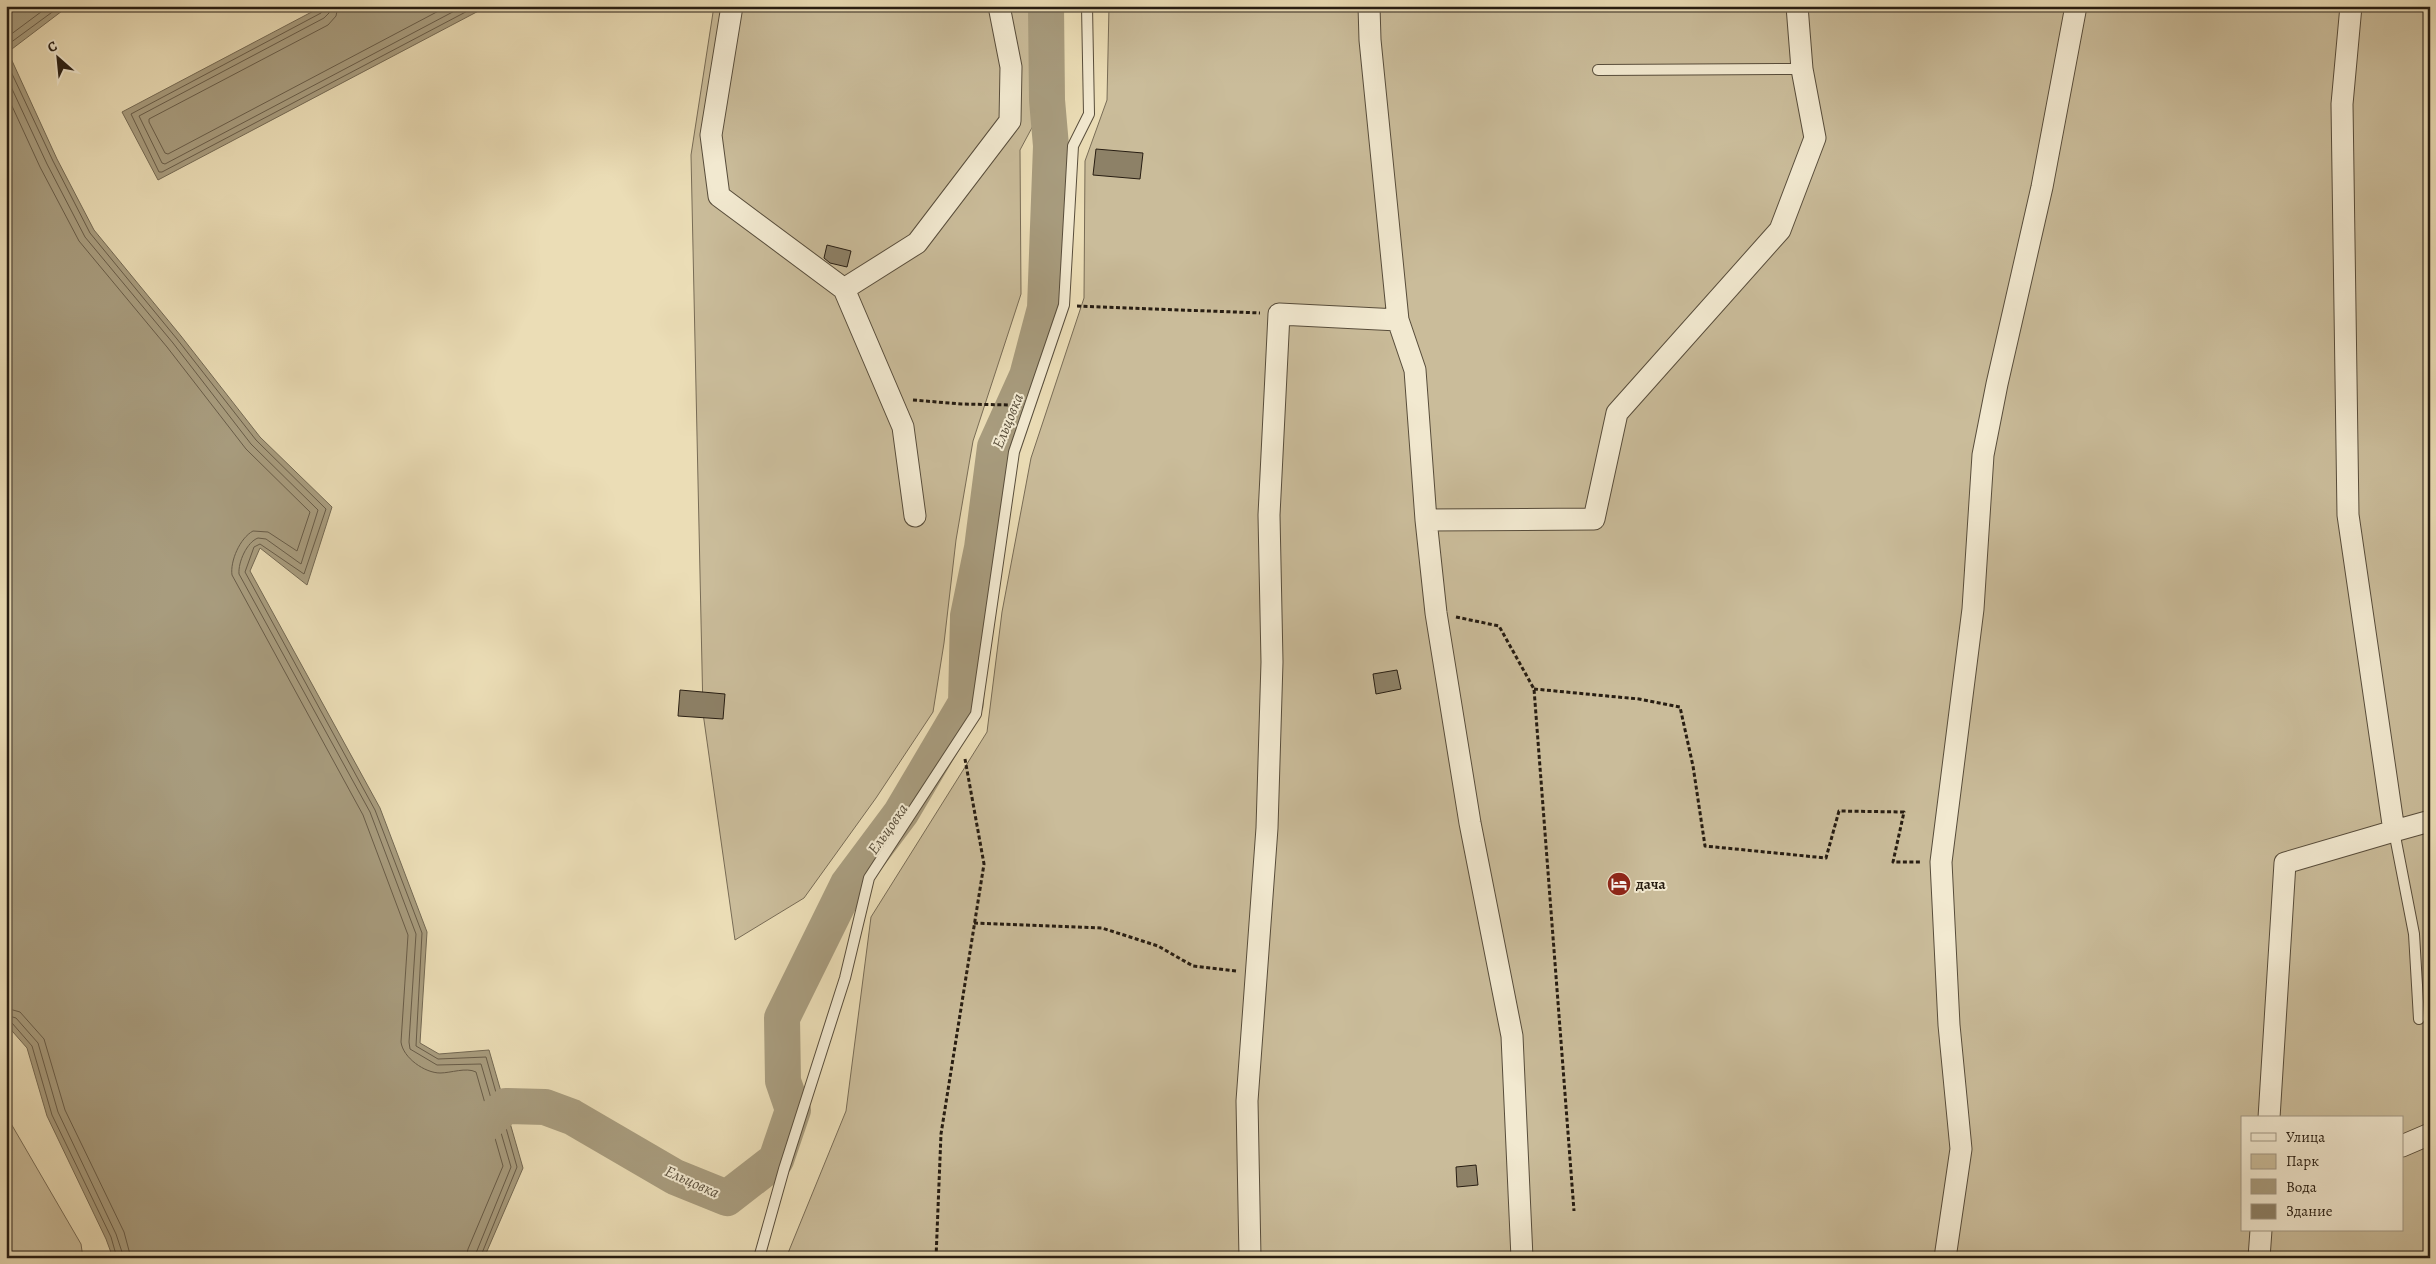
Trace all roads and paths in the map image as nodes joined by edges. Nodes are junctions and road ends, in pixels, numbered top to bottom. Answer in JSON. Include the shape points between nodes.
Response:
{"nodes":[{"id":1,"x":732,"y":6,"type":"edge"},
{"id":2,"x":999,"y":6,"type":"edge"},
{"id":3,"x":1087,"y":6,"type":"edge"},
{"id":4,"x":1369,"y":6,"type":"edge"},
{"id":5,"x":1796,"y":6,"type":"edge"},
{"id":6,"x":2076,"y":6,"type":"edge"},
{"id":7,"x":2351,"y":6,"type":"edge"},
{"id":8,"x":1802,"y":69,"type":"junction"},
{"id":9,"x":1598,"y":70,"type":"dead end"},
{"id":10,"x":844,"y":289,"type":"junction"},
{"id":11,"x":1064,"y":305,"type":"junction"},
{"id":12,"x":1279,"y":314,"type":"junction"},
{"id":13,"x":1398,"y":320,"type":"junction"},
{"id":14,"x":891,"y":398,"type":"junction"},
{"id":15,"x":1030,"y":405,"type":"junction"},
{"id":16,"x":915,"y":516,"type":"dead end"},
{"id":17,"x":1426,"y":520,"type":"junction"},
{"id":18,"x":1436,"y":613,"type":"junction"},
{"id":19,"x":1534,"y":689,"type":"junction"},
{"id":20,"x":961,"y":738,"type":"junction"},
{"id":21,"x":2430,"y":821,"type":"edge"},
{"id":22,"x":2394,"y":832,"type":"junction"},
{"id":23,"x":1941,"y":862,"type":"junction"},
{"id":24,"x":974,"y":924,"type":"junction"},
{"id":25,"x":1256,"y":974,"type":"junction"},
{"id":26,"x":2419,"y":1019,"type":"dead end"},
{"id":27,"x":2269,"y":1116,"type":"edge"},
{"id":28,"x":2430,"y":1134,"type":"edge"},
{"id":29,"x":2404,"y":1145,"type":"edge"},
{"id":30,"x":1574,"y":1211,"type":"dead end"},
{"id":31,"x":2261,"y":1232,"type":"edge"},
{"id":32,"x":759,"y":1258,"type":"edge"},
{"id":33,"x":936,"y":1258,"type":"edge"},
{"id":34,"x":1250,"y":1258,"type":"edge"},
{"id":35,"x":1522,"y":1258,"type":"edge"},
{"id":36,"x":1945,"y":1258,"type":"edge"},
{"id":37,"x":2259,"y":1258,"type":"edge"}],
"edges":[{"from":1,"to":10,"type":"street","via":[[711,135],[719,196]]},
{"from":2,"to":10,"type":"street","via":[[1011,67],[1010,121],[917,243]]},
{"from":3,"to":11,"type":"lane","via":[[1088,114],[1073,146]]},
{"from":4,"to":13,"type":"street"},
{"from":5,"to":8,"type":"street"},
{"from":6,"to":23,"type":"street","via":[[2042,187],[1983,455],[1973,609]]},
{"from":7,"to":22,"type":"street","via":[[2342,104],[2348,515]]},
{"from":8,"to":9,"type":"lane"},
{"from":8,"to":17,"type":"street","via":[[1815,138],[1780,230],[1617,413],[1594,519]]},
{"from":10,"to":14,"type":"street"},
{"from":11,"to":12,"type":"path"},
{"from":11,"to":15,"type":"lane"},
{"from":12,"to":13,"type":"street"},
{"from":12,"to":25,"type":"street","via":[[1270,515],[1272,662],[1267,818]]},
{"from":13,"to":17,"type":"street","via":[[1415,370]]},
{"from":14,"to":15,"type":"path"},
{"from":14,"to":16,"type":"street","via":[[903,427]]},
{"from":15,"to":20,"type":"lane","via":[[1014,452],[976,714]]},
{"from":17,"to":18,"type":"street"},
{"from":18,"to":19,"type":"path","via":[[1500,626]]},
{"from":18,"to":35,"type":"street","via":[[1470,823],[1512,1036]]},
{"from":19,"to":23,"type":"path","via":[[1639,699],[1680,707],[1705,846],[1826,858],[1839,811],[1904,812],[1892,862]]},
{"from":19,"to":30,"type":"path"},
{"from":20,"to":24,"type":"path","via":[[984,864]]},
{"from":20,"to":32,"type":"lane","via":[[869,878],[845,978]]},
{"from":21,"to":22,"type":"street"},
{"from":22,"to":26,"type":"lane","via":[[2414,934]]},
{"from":22,"to":27,"type":"street","via":[[2285,863]]},
{"from":23,"to":36,"type":"street","via":[[1949,1025],[1961,1149]]},
{"from":24,"to":25,"type":"path","via":[[1102,928],[1158,946],[1193,966]]},
{"from":24,"to":33,"type":"path","via":[[941,1134]]},
{"from":25,"to":34,"type":"street","via":[[1247,1100]]},
{"from":28,"to":29,"type":"street"},
{"from":31,"to":37,"type":"street"}]}
